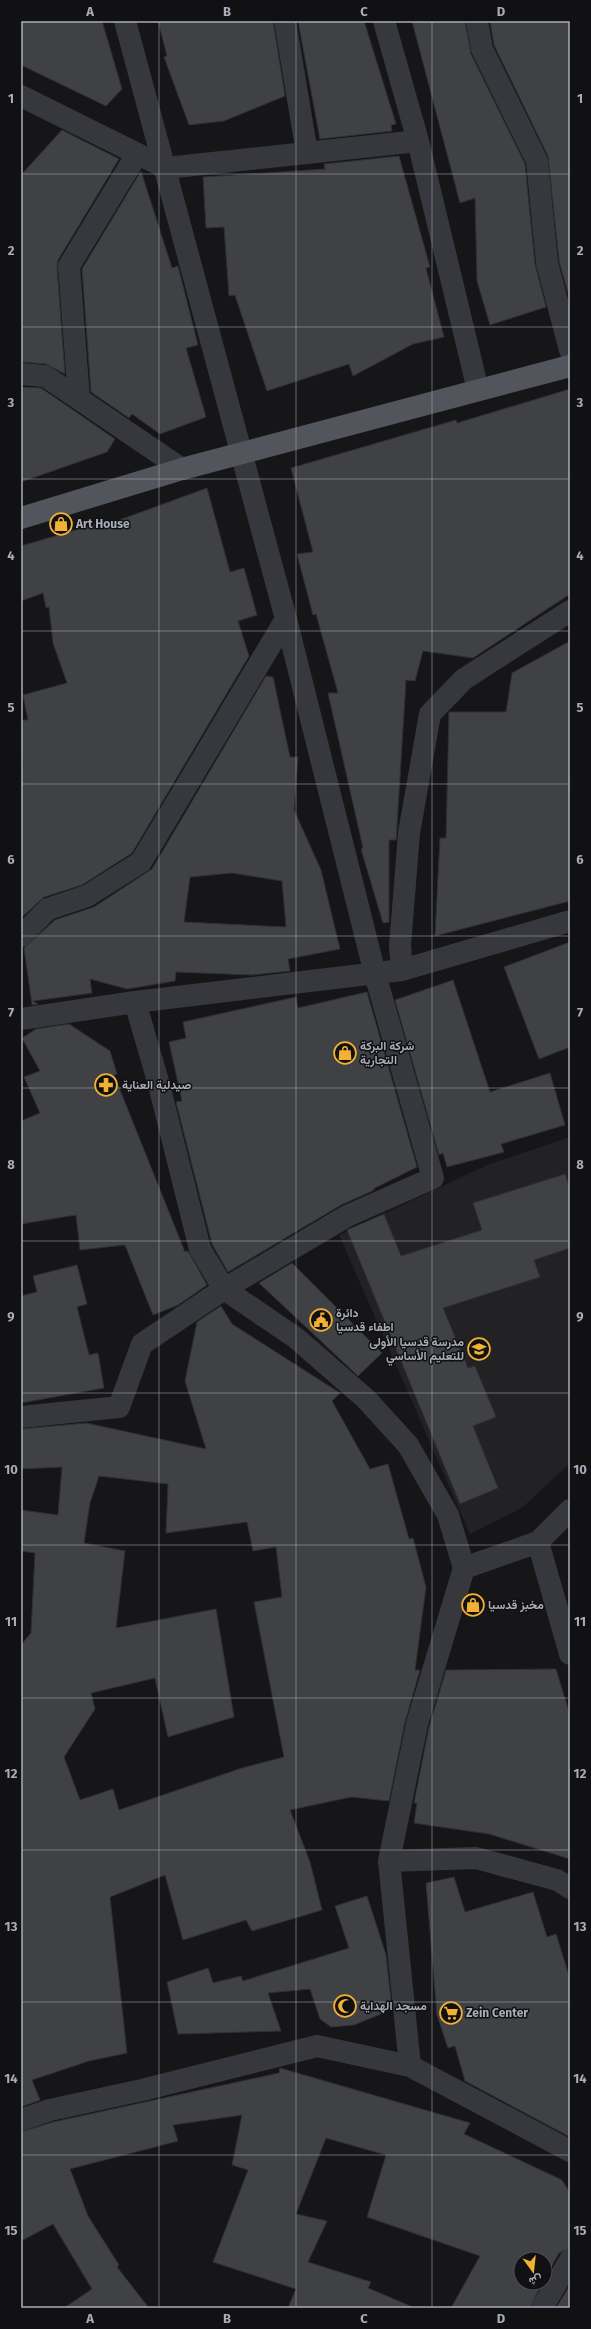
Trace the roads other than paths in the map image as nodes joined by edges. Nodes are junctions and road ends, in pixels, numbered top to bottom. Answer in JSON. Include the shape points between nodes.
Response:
{"nodes":[{"id":1,"x":125,"y":21,"type":"edge"},
{"id":2,"x":285,"y":21,"type":"edge"},
{"id":3,"x":384,"y":21,"type":"edge"},
{"id":4,"x":477,"y":21,"type":"edge"},
{"id":5,"x":21,"y":96,"type":"edge"},
{"id":6,"x":418,"y":141,"type":"junction"},
{"id":7,"x":307,"y":153,"type":"junction"},
{"id":8,"x":137,"y":154,"type":"junction"},
{"id":9,"x":166,"y":168,"type":"junction"},
{"id":10,"x":570,"y":350,"type":"edge"},
{"id":11,"x":570,"y":366,"type":"edge"},
{"id":12,"x":21,"y":374,"type":"edge"},
{"id":13,"x":478,"y":390,"type":"junction"},
{"id":14,"x":79,"y":399,"type":"junction"},
{"id":15,"x":240,"y":454,"type":"junction"},
{"id":16,"x":182,"y":469,"type":"junction"},
{"id":17,"x":21,"y":518,"type":"edge"},
{"id":18,"x":570,"y":611,"type":"edge"},
{"id":19,"x":286,"y":619,"type":"junction"},
{"id":20,"x":570,"y":921,"type":"edge"},
{"id":21,"x":21,"y":936,"type":"edge"},
{"id":22,"x":402,"y":970,"type":"junction"},
{"id":23,"x":375,"y":974,"type":"junction"},
{"id":24,"x":135,"y":1002,"type":"junction"},
{"id":25,"x":21,"y":1019,"type":"edge"},
{"id":26,"x":224,"y":1289,"type":"junction"},
{"id":27,"x":21,"y":1417,"type":"edge"},
{"id":28,"x":570,"y":1510,"type":"edge"},
{"id":29,"x":538,"y":1542,"type":"junction"},
{"id":30,"x":464,"y":1568,"type":"junction"},
{"id":31,"x":570,"y":1654,"type":"edge"},
{"id":32,"x":390,"y":1861,"type":"junction"},
{"id":33,"x":570,"y":1888,"type":"edge"},
{"id":34,"x":410,"y":2066,"type":"junction"},
{"id":35,"x":21,"y":2120,"type":"edge"},
{"id":36,"x":570,"y":2151,"type":"edge"},
{"id":37,"x":570,"y":2260,"type":"edge"},
{"id":38,"x":542,"y":2308,"type":"edge"}],
"edges":[{"from":1,"to":9,"type":"street"},
{"from":2,"to":7,"type":"street"},
{"from":3,"to":6,"type":"street"},
{"from":4,"to":10,"type":"street","via":[[482,49],[537,161],[547,263]]},
{"from":5,"to":8,"type":"street"},
{"from":6,"to":7,"type":"street"},
{"from":6,"to":13,"type":"street"},
{"from":7,"to":9,"type":"street"},
{"from":8,"to":9,"type":"street"},
{"from":8,"to":14,"type":"street","via":[[69,266]]},
{"from":9,"to":15,"type":"street"},
{"from":11,"to":13,"type":"main road"},
{"from":12,"to":14,"type":"street","via":[[45,376]]},
{"from":13,"to":15,"type":"main road"},
{"from":14,"to":16,"type":"street"},
{"from":15,"to":16,"type":"main road"},
{"from":15,"to":19,"type":"street"},
{"from":16,"to":17,"type":"main road"},
{"from":18,"to":22,"type":"street","via":[[464,679],[430,714],[409,833],[400,946]]},
{"from":19,"to":21,"type":"street","via":[[141,862],[87,896],[48,909]]},
{"from":19,"to":23,"type":"street"},
{"from":20,"to":22,"type":"street"},
{"from":22,"to":23,"type":"street"},
{"from":23,"to":24,"type":"street"},
{"from":23,"to":26,"type":"street","via":[[433,1178],[348,1216]]},
{"from":24,"to":25,"type":"street"},
{"from":24,"to":26,"type":"street","via":[[158,1081],[200,1249]]},
{"from":26,"to":27,"type":"street","via":[[142,1344],[119,1407]]},
{"from":26,"to":30,"type":"street","via":[[296,1338],[366,1399],[408,1445],[448,1515]]},
{"from":28,"to":29,"type":"street"},
{"from":29,"to":30,"type":"street"},
{"from":29,"to":31,"type":"street"},
{"from":30,"to":32,"type":"street","via":[[417,1724]]},
{"from":32,"to":33,"type":"street","via":[[476,1858],[557,1880]]},
{"from":32,"to":34,"type":"street"},
{"from":34,"to":35,"type":"street","via":[[318,2046],[50,2110]]},
{"from":34,"to":36,"type":"street"},
{"from":37,"to":38,"type":"street"}]}
